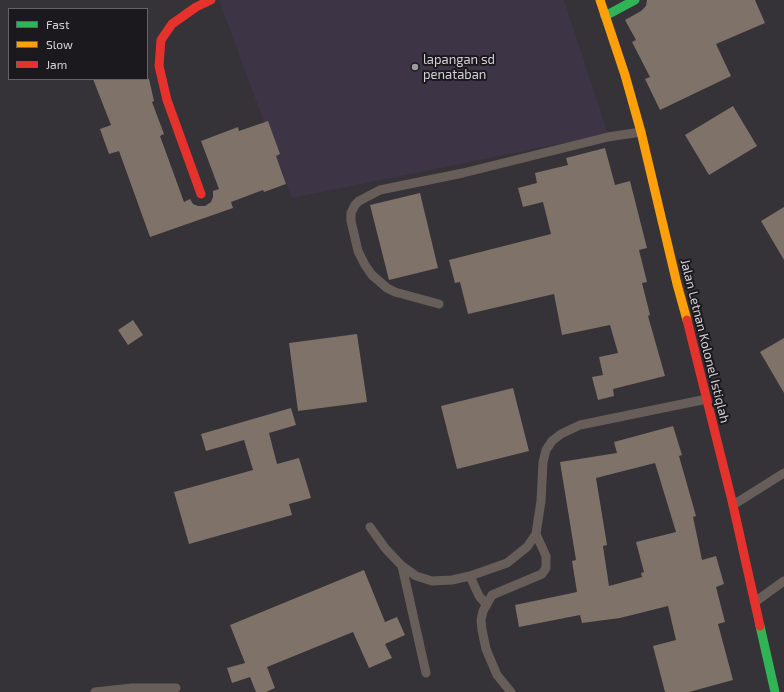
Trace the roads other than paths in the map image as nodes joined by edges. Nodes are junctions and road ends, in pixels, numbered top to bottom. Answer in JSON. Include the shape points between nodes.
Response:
{"nodes":[{"id":1,"x":211,"y":0,"type":"edge"},
{"id":2,"x":600,"y":0,"type":"edge"},
{"id":3,"x":635,"y":0,"type":"edge"},
{"id":4,"x":605,"y":16,"type":"junction"},
{"id":5,"x":641,"y":132,"type":"junction"},
{"id":6,"x":201,"y":194,"type":"dead end"},
{"id":7,"x":439,"y":304,"type":"dead end"},
{"id":8,"x":707,"y":399,"type":"junction"},
{"id":9,"x":784,"y":473,"type":"edge"},
{"id":10,"x":733,"y":505,"type":"junction"},
{"id":11,"x":370,"y":527,"type":"dead end"},
{"id":12,"x":536,"y":534,"type":"junction"},
{"id":13,"x":402,"y":566,"type":"junction"},
{"id":14,"x":470,"y":576,"type":"junction"},
{"id":15,"x":784,"y":581,"type":"edge"},
{"id":16,"x":754,"y":603,"type":"junction"},
{"id":17,"x":486,"y":604,"type":"junction"},
{"id":18,"x":426,"y":673,"type":"dead end"},
{"id":19,"x":176,"y":688,"type":"dead end"},
{"id":20,"x":95,"y":692,"type":"edge"},
{"id":21,"x":511,"y":692,"type":"edge"},
{"id":22,"x":775,"y":692,"type":"edge"}],
"edges":[{"from":1,"to":6,"type":"street","via":[[172,24],[161,40],[159,66],[167,100]]},
{"from":2,"to":4,"type":"street","name":"Jalan Letnan Kolonel Istiqlah"},
{"from":3,"to":4,"type":"street"},
{"from":4,"to":5,"type":"street","name":"Jalan Letnan Kolonel Istiqlah"},
{"from":5,"to":7,"type":"lane","via":[[608,137],[477,170],[380,190],[359,201],[351,213],[352,227],[358,251],[372,275],[395,292]]},
{"from":5,"to":8,"type":"street","name":"Jalan Letnan Kolonel Istiqlah"},
{"from":8,"to":10,"type":"street","name":"Jalan Letnan Kolonel Istiqlah"},
{"from":8,"to":12,"type":"lane","via":[[580,425],[552,441],[543,462]]},
{"from":9,"to":10,"type":"lane"},
{"from":10,"to":16,"type":"street","name":"Jalan Letnan Kolonel Istiqlah"},
{"from":11,"to":13,"type":"lane"},
{"from":12,"to":14,"type":"lane","via":[[527,547],[507,562]]},
{"from":12,"to":17,"type":"lane","via":[[546,556],[546,568],[542,574],[492,595]]},
{"from":13,"to":14,"type":"lane","via":[[416,576],[432,581]]},
{"from":13,"to":18,"type":"lane"},
{"from":14,"to":17,"type":"lane","via":[[479,596]]},
{"from":15,"to":16,"type":"lane"},
{"from":16,"to":22,"type":"street","name":"Jalan Letnan Kolonel Istiqlah"},
{"from":17,"to":21,"type":"lane","via":[[482,620],[486,649],[496,675]]},
{"from":19,"to":20,"type":"lane","via":[[132,688]]}]}
